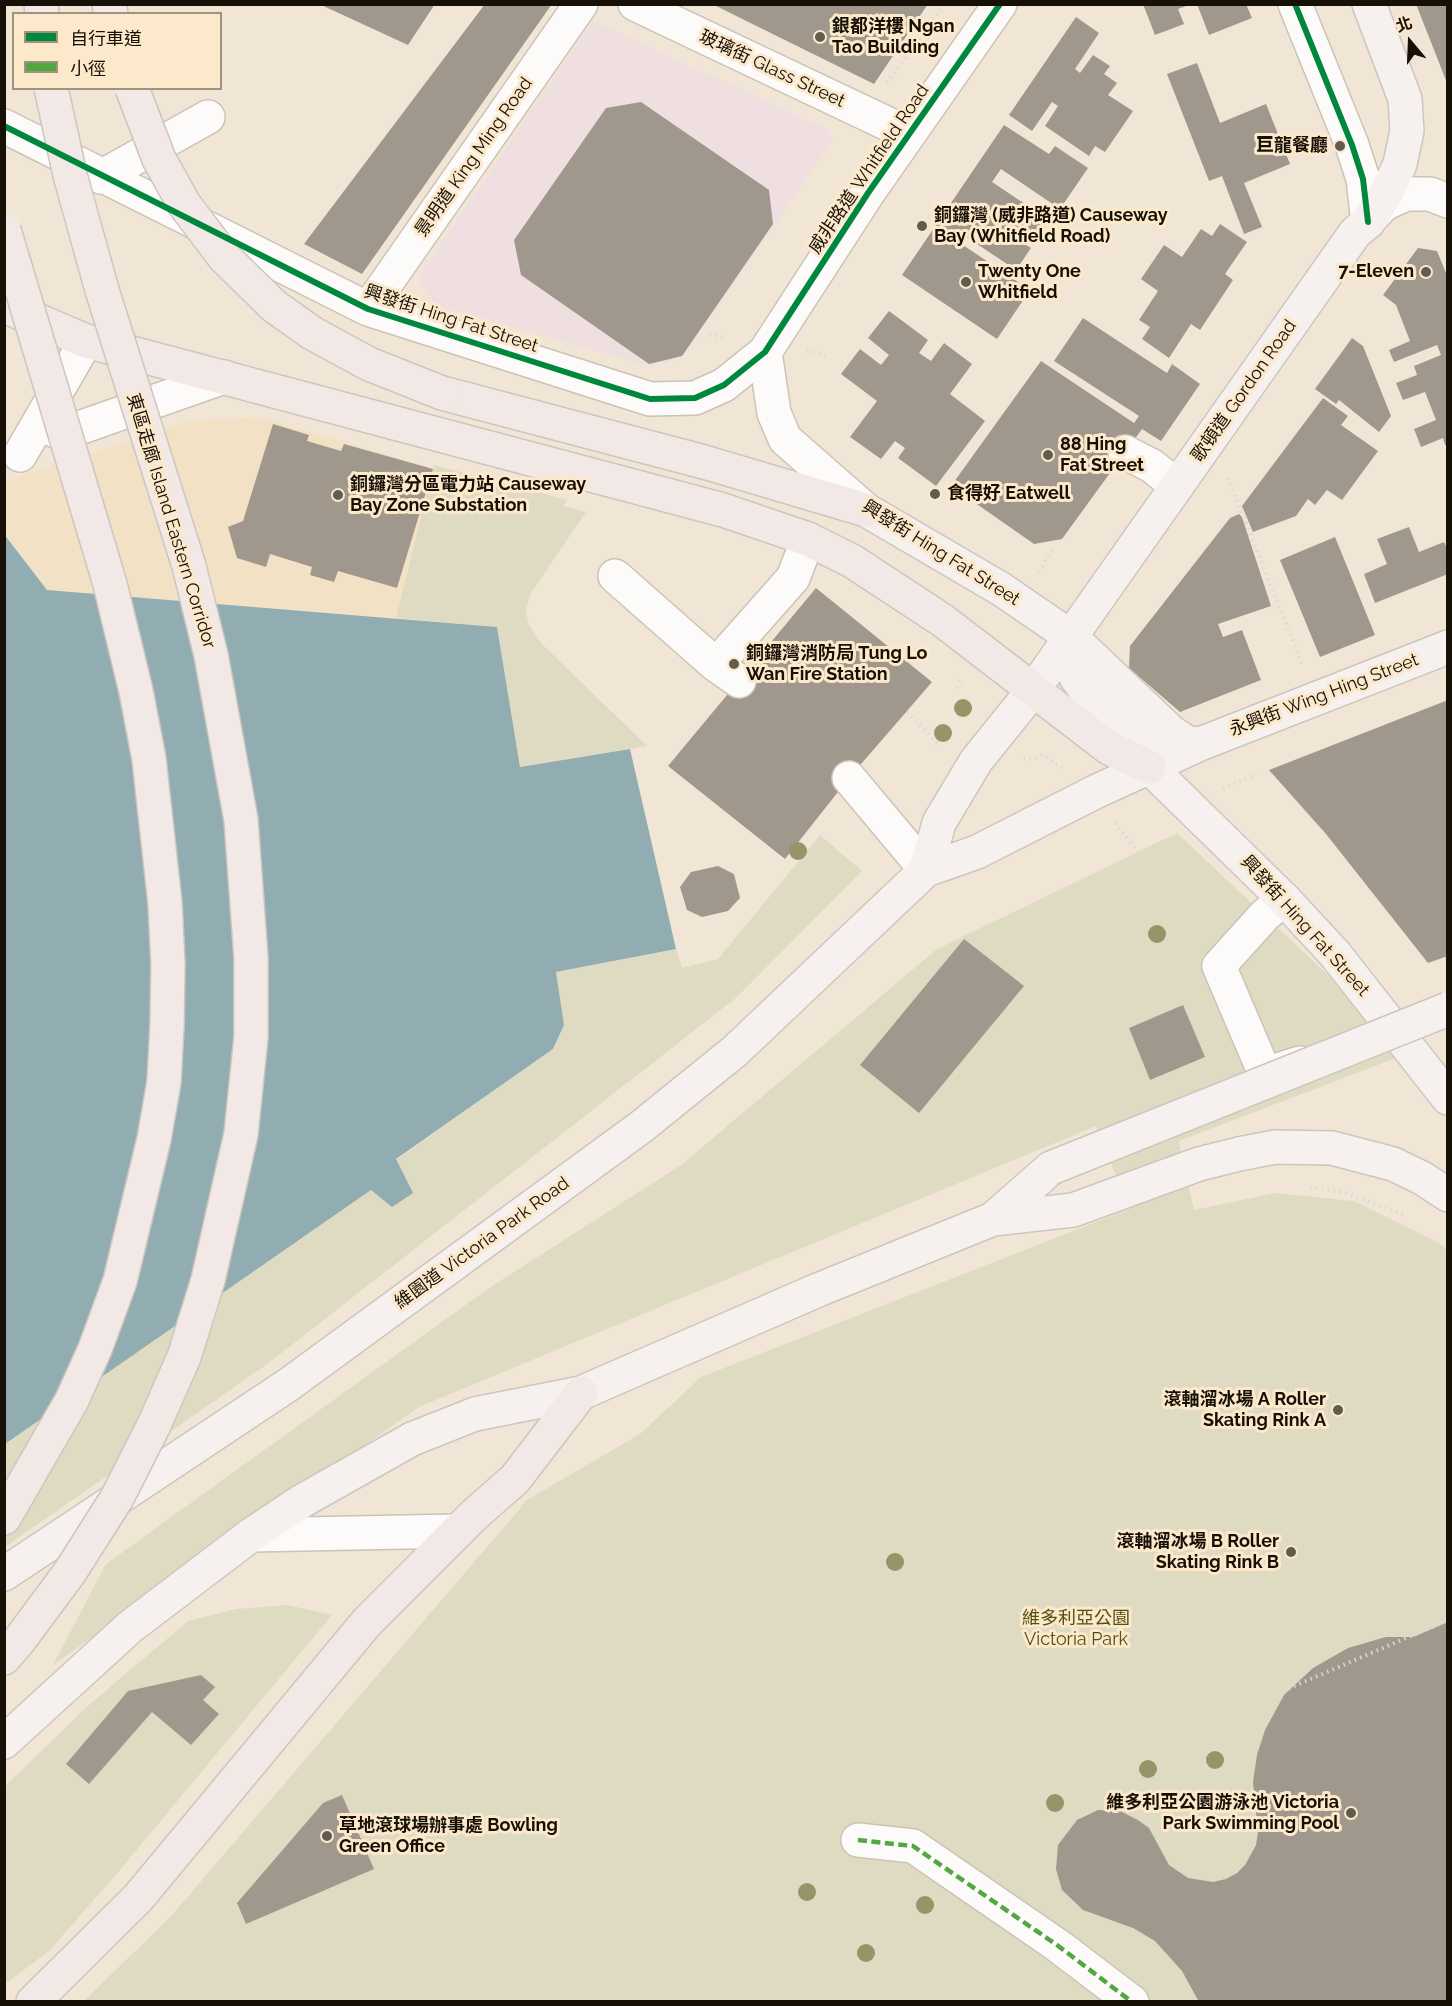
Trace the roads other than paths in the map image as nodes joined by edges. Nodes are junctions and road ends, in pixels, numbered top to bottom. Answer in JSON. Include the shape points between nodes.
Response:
{"nodes":[{"id":1,"x":581,"y":4,"type":"edge"},
{"id":2,"x":634,"y":4,"type":"edge"},
{"id":3,"x":1000,"y":4,"type":"edge"},
{"id":4,"x":1295,"y":4,"type":"edge"},
{"id":5,"x":1369,"y":4,"type":"edge"},
{"id":6,"x":51,"y":90,"type":"edge"},
{"id":7,"x":133,"y":90,"type":"edge"},
{"id":8,"x":208,"y":117,"type":"dead end"},
{"id":9,"x":4,"y":126,"type":"edge"},
{"id":10,"x":909,"y":134,"type":"junction"},
{"id":11,"x":101,"y":177,"type":"junction"},
{"id":12,"x":1448,"y":201,"type":"edge"},
{"id":13,"x":1368,"y":222,"type":"junction"},
{"id":14,"x":4,"y":230,"type":"edge"},
{"id":15,"x":4,"y":306,"type":"edge"},
{"id":16,"x":368,"y":309,"type":"junction"},
{"id":17,"x":86,"y":341,"type":"junction"},
{"id":18,"x":765,"y":352,"type":"junction"},
{"id":19,"x":224,"y":377,"type":"junction"},
{"id":20,"x":57,"y":439,"type":"junction"},
{"id":21,"x":1125,"y":452,"type":"dead end"},
{"id":22,"x":20,"y":455,"type":"dead end"},
{"id":23,"x":1177,"y":486,"type":"junction"},
{"id":24,"x":866,"y":510,"type":"junction"},
{"id":25,"x":808,"y":539,"type":"junction"},
{"id":26,"x":615,"y":576,"type":"dead end"},
{"id":27,"x":1071,"y":637,"type":"junction"},
{"id":28,"x":1448,"y":646,"type":"edge"},
{"id":29,"x":1034,"y":689,"type":"junction"},
{"id":30,"x":1200,"y":744,"type":"junction"},
{"id":31,"x":1149,"y":766,"type":"junction"},
{"id":32,"x":849,"y":778,"type":"dead end"},
{"id":33,"x":926,"y":870,"type":"junction"},
{"id":34,"x":1284,"y":899,"type":"junction"},
{"id":35,"x":1448,"y":1009,"type":"edge"},
{"id":36,"x":1397,"y":1031,"type":"junction"},
{"id":37,"x":1448,"y":1098,"type":"edge"},
{"id":38,"x":1448,"y":1195,"type":"edge"},
{"id":39,"x":993,"y":1219,"type":"junction"},
{"id":40,"x":581,"y":1393,"type":"junction"},
{"id":41,"x":4,"y":1518,"type":"edge"},
{"id":42,"x":458,"y":1531,"type":"junction"},
{"id":43,"x":251,"y":1535,"type":"junction"},
{"id":44,"x":4,"y":1574,"type":"edge"},
{"id":45,"x":4,"y":1658,"type":"edge"},
{"id":46,"x":4,"y":1742,"type":"edge"},
{"id":47,"x":858,"y":1840,"type":"road end"},
{"id":48,"x":33,"y":2001,"type":"edge"},
{"id":49,"x":1132,"y":2001,"type":"edge"}],
"edges":[{"from":1,"to":16,"type":"street","name":"景明道 King Ming Road"},
{"from":2,"to":10,"type":"street","name":"玻璃街 Glass Street"},
{"from":3,"to":10,"type":"street","name":"威非路道 Whitfield Road"},
{"from":4,"to":13,"type":"street","via":[[1352,145],[1363,178]]},
{"from":5,"to":13,"type":"main road","via":[[1405,99],[1407,131],[1400,164]]},
{"from":6,"to":45,"type":"highway","name":"東區走廊 Island Eastern Corridor","bridge":true,"via":[[93,261],[189,566],[211,655],[241,820],[252,958],[251,1037],[238,1146],[208,1280],[184,1357],[117,1498],[70,1572]]},
{"from":7,"to":24,"type":"highway","bridge":true,"via":[[159,159],[184,204],[224,258],[274,306],[312,333],[369,364],[442,393],[704,462]]},
{"from":8,"to":11,"type":"street"},
{"from":9,"to":11,"type":"street","name":"興發街 Hing Fat Street"},
{"from":10,"to":18,"type":"street","name":"威非路道 Whitfield Road"},
{"from":11,"to":16,"type":"street","name":"興發街 Hing Fat Street"},
{"from":12,"to":13,"type":"street","name":"歌頓道 Gordon Road","via":[[1430,194],[1406,194],[1384,204]]},
{"from":13,"to":23,"type":"main road","name":"歌頓道 Gordon Road","via":[[1355,233]]},
{"from":14,"to":41,"type":"highway","bridge":true,"via":[[95,530],[129,660],[149,759],[168,964],[164,1082],[140,1206],[120,1281],[72,1400]]},
{"from":15,"to":17,"type":"highway"},
{"from":16,"to":18,"type":"street","name":"興發街 Hing Fat Street","via":[[650,399],[695,398],[724,385]]},
{"from":17,"to":19,"type":"highway"},
{"from":17,"to":20,"type":"street"},
{"from":18,"to":24,"type":"street","name":"興發街 Hing Fat Street","via":[[774,413],[785,439]]},
{"from":19,"to":20,"type":"street"},
{"from":19,"to":25,"type":"highway","via":[[723,510]]},
{"from":20,"to":22,"type":"street"},
{"from":21,"to":23,"type":"street","via":[[1152,466]]},
{"from":23,"to":27,"type":"main road","name":"歌頓道 Gordon Road"},
{"from":24,"to":27,"type":"main road","name":"興發街 Hing Fat Street","via":[[1001,589]]},
{"from":25,"to":26,"type":"street","via":[[793,578],[728,673]]},
{"from":25,"to":29,"type":"highway","via":[[852,561],[942,620]]},
{"from":27,"to":29,"type":"main road","name":"歌頓道 Gordon Road"},
{"from":27,"to":30,"type":"main road","name":"興發街 Hing Fat Street","via":[[1171,732],[1186,742]]},
{"from":27,"to":31,"type":"main road","via":[[1068,654],[1076,677],[1088,694],[1143,743],[1150,755]]},
{"from":28,"to":30,"type":"main road","name":"永興街 Wing Hing Street"},
{"from":29,"to":31,"type":"highway","via":[[1109,748]]},
{"from":29,"to":33,"type":"main road","name":"歌頓道 Gordon Road","via":[[976,761],[939,823]]},
{"from":30,"to":31,"type":"main road","name":"永興街 Wing Hing Street"},
{"from":31,"to":33,"type":"main road","name":"永興街 Wing Hing Street","via":[[1104,805]]},
{"from":31,"to":34,"type":"main road","name":"興發街 Hing Fat Street"},
{"from":32,"to":33,"type":"street"},
{"from":33,"to":44,"type":"main road","name":"維園道 Victoria Park Road","via":[[735,1051],[641,1127],[288,1385]]},
{"from":34,"to":36,"type":"main road","name":"興發街 Hing Fat Street"},
{"from":34,"to":36,"type":"street","via":[[1219,966],[1265,1074]]},
{"from":35,"to":36,"type":"street"},
{"from":35,"to":39,"type":"main road","bridge":true,"via":[[1051,1168]]},
{"from":36,"to":37,"type":"main road","name":"興發街 Hing Fat Street"},
{"from":38,"to":39,"type":"main road","via":[[1422,1178],[1363,1155],[1332,1148],[1275,1147],[1199,1164],[1073,1210]]},
{"from":39,"to":40,"type":"main road"},
{"from":40,"to":42,"type":"highway","via":[[515,1479]]},
{"from":40,"to":43,"type":"main road","via":[[475,1414],[412,1439],[302,1501]]},
{"from":42,"to":43,"type":"street"},
{"from":42,"to":48,"type":"highway","via":[[367,1623],[138,1898]]},
{"from":43,"to":46,"type":"main road","via":[[130,1627]]},
{"from":47,"to":49,"type":"street","via":[[913,1846]]}]}
